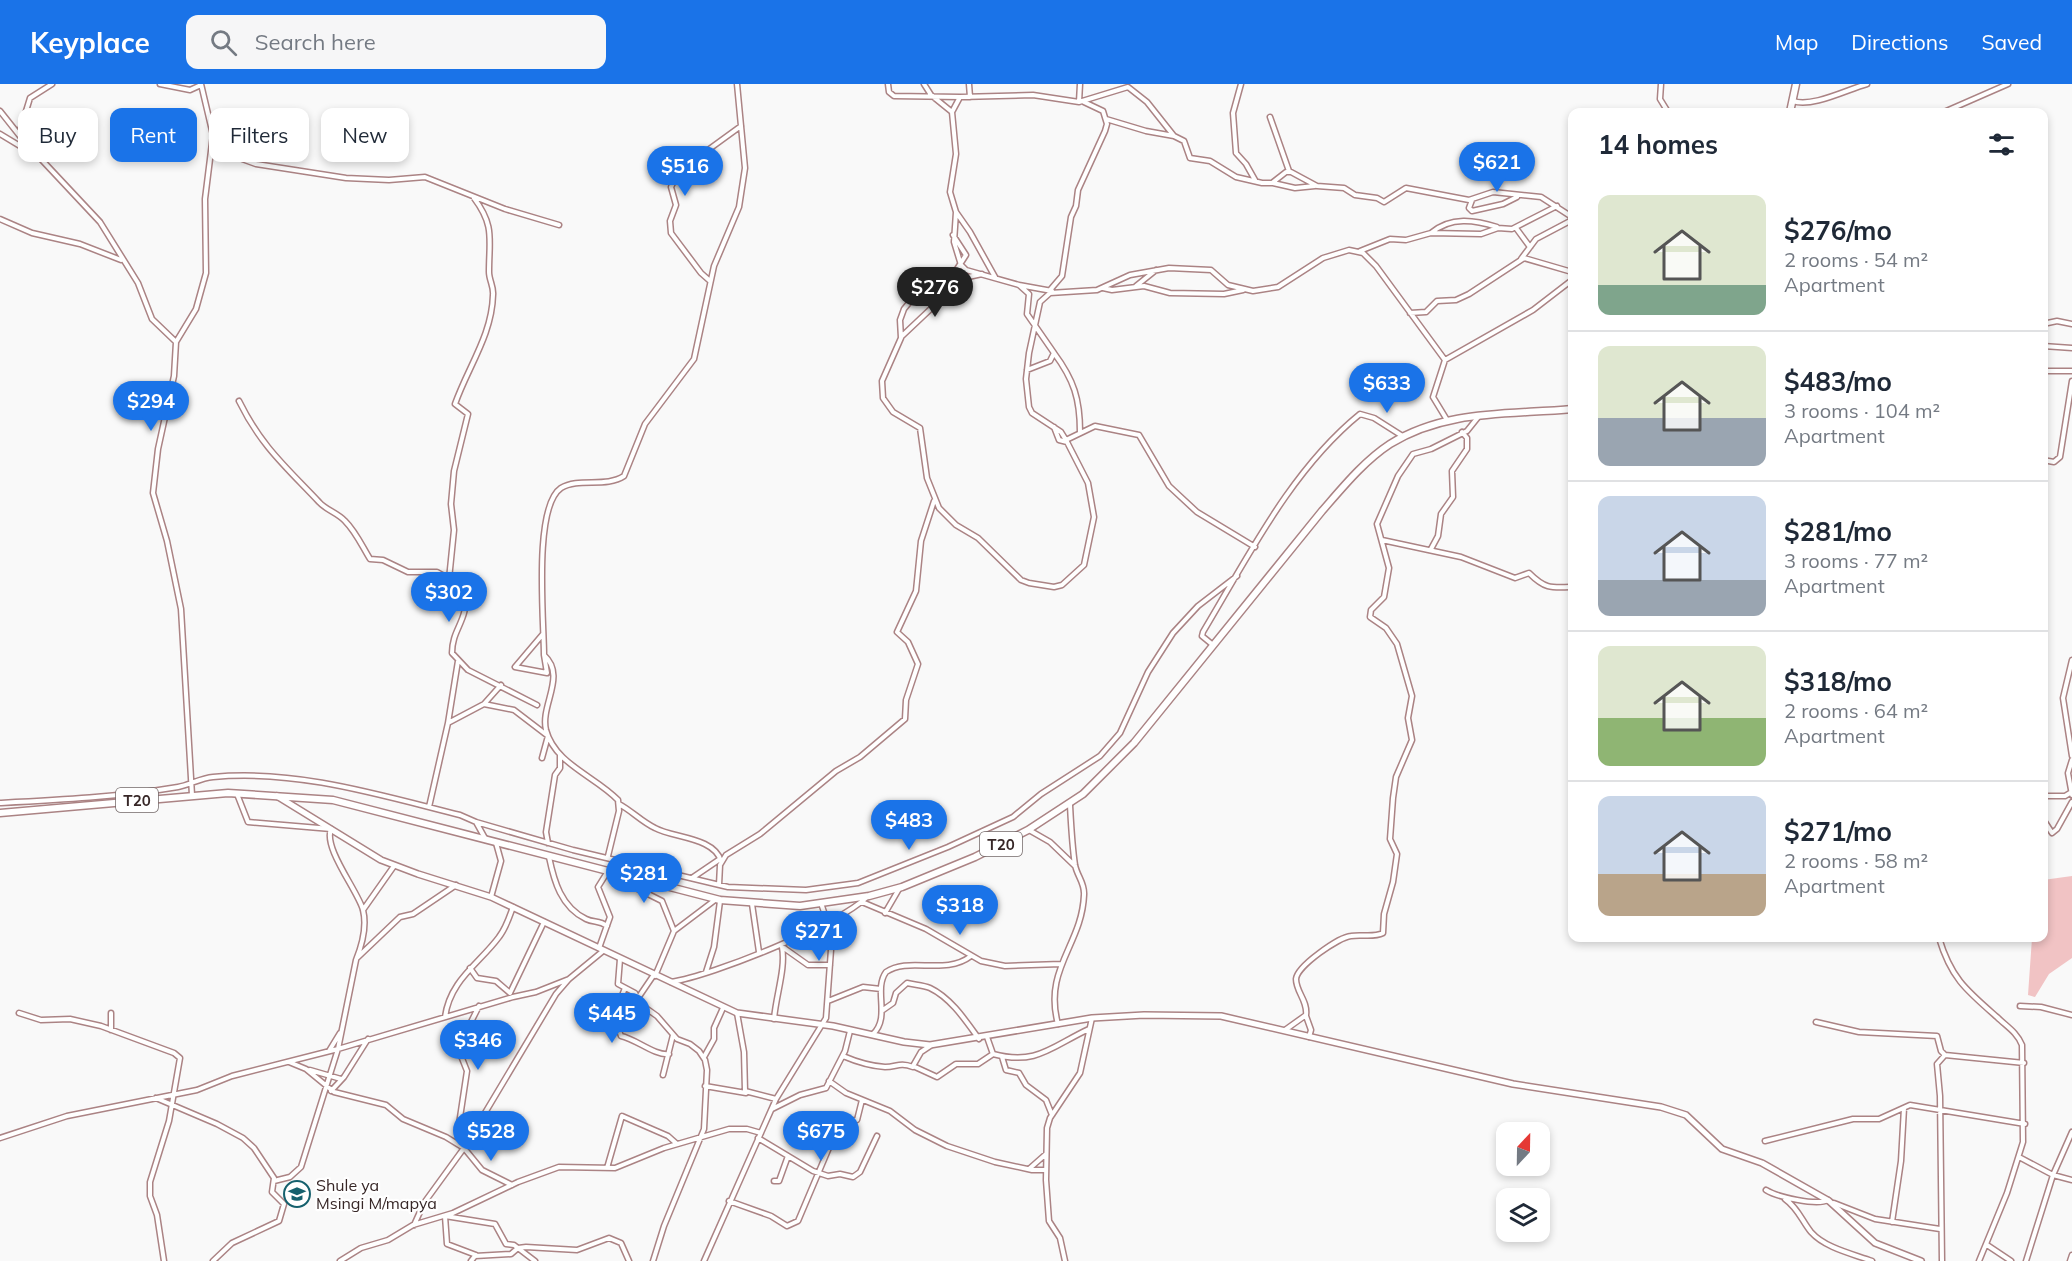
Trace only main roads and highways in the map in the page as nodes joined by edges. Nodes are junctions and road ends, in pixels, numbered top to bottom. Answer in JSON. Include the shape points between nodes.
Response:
{"nodes":[{"id":1,"x":1796,"y":84,"type":"edge"},
{"id":2,"x":1791,"y":108,"type":"edge"},
{"id":3,"x":1568,"y":409,"type":"edge"},
{"id":4,"x":0,"y":813,"type":"edge"}],
"edges":[{"from":1,"to":2,"type":"main road"},
{"from":3,"to":4,"type":"main road","number":"T20","via":[[1447,420],[1389,445],[1355,474],[1134,743],[1098,780],[1070,804],[1028,830],[965,861],[869,896],[821,903],[752,904],[718,899],[333,800],[192,795]]}]}
